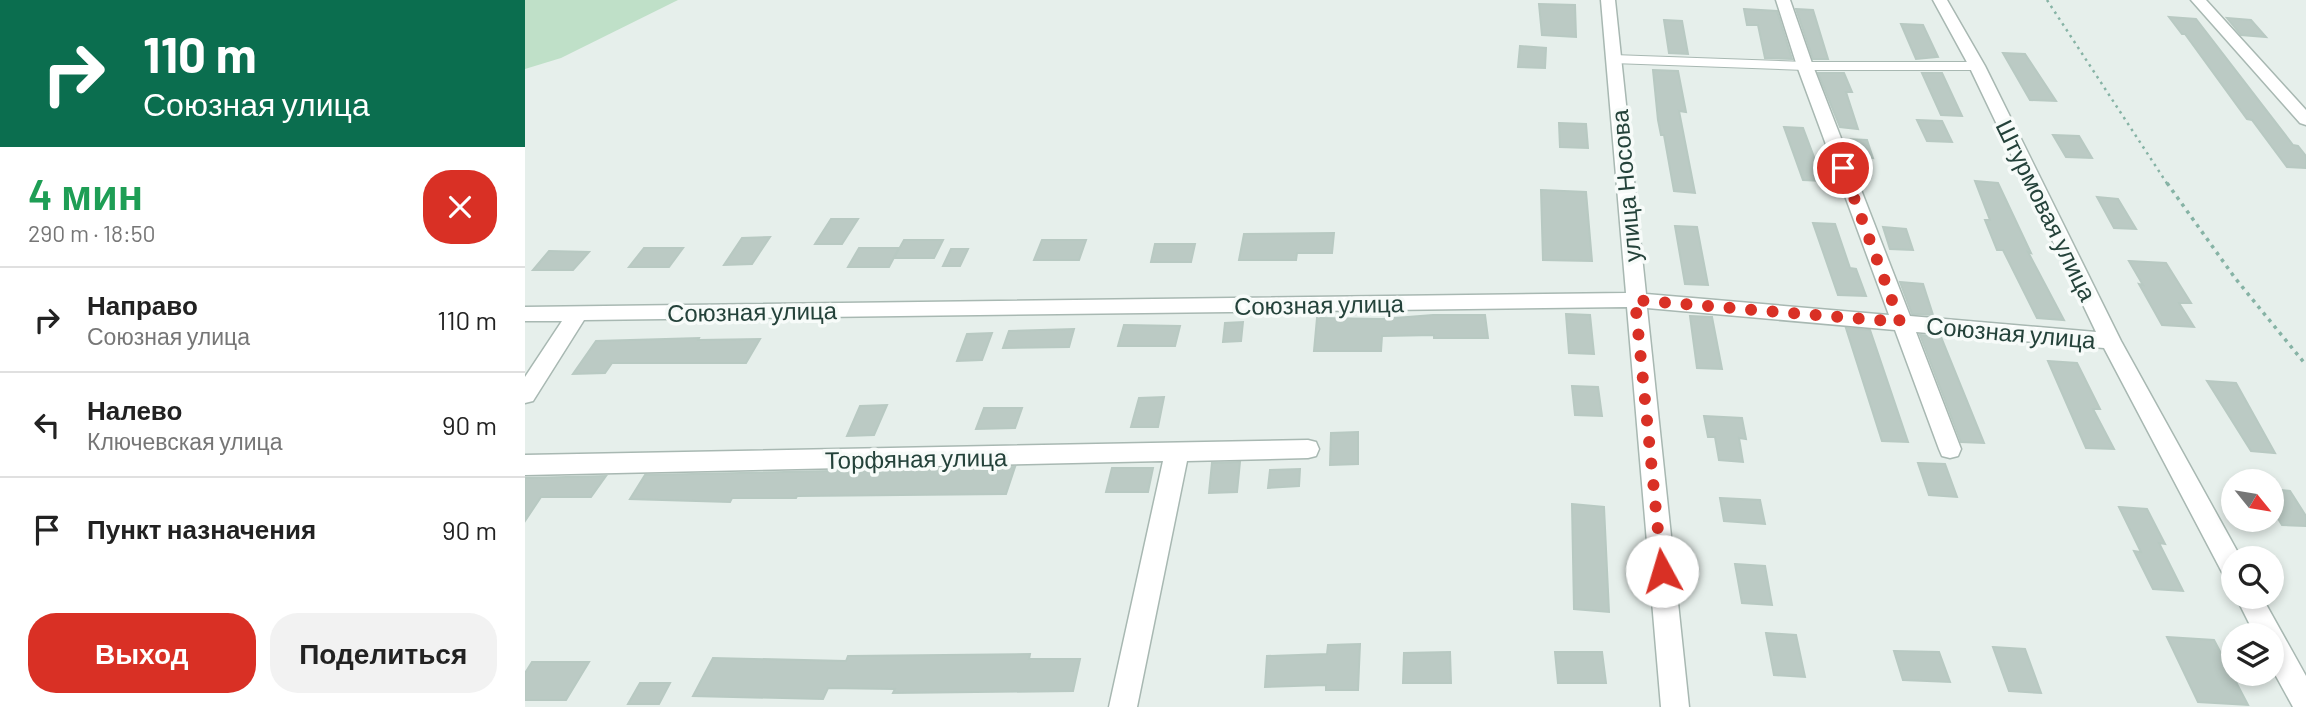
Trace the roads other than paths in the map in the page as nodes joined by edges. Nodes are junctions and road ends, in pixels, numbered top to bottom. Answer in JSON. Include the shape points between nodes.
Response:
{"nodes":[{"id":1,"x":1608,"y":0,"type":"edge"},
{"id":2,"x":1783,"y":0,"type":"edge"},
{"id":3,"x":1940,"y":0,"type":"edge"},
{"id":4,"x":2198,"y":0,"type":"edge"},
{"id":5,"x":1613,"y":59,"type":"junction"},
{"id":6,"x":1805,"y":66,"type":"junction"},
{"id":7,"x":1977,"y":66,"type":"junction"},
{"id":8,"x":2306,"y":120,"type":"edge"},
{"id":9,"x":1635,"y":300,"type":"junction"},
{"id":10,"x":578,"y":313,"type":"junction"},
{"id":11,"x":525,"y":314,"type":"edge"},
{"id":12,"x":1900,"y":322,"type":"junction"},
{"id":13,"x":2111,"y":341,"type":"junction"},
{"id":14,"x":525,"y":395,"type":"edge"},
{"id":15,"x":1308,"y":449,"type":"dead end"},
{"id":16,"x":1950,"y":449,"type":"dead end"},
{"id":17,"x":1177,"y":452,"type":"junction"},
{"id":18,"x":525,"y":466,"type":"edge"},
{"id":19,"x":2221,"y":546,"type":"edge"},
{"id":20,"x":2284,"y":663,"type":"edge"},
{"id":21,"x":2306,"y":704,"type":"edge"},
{"id":22,"x":1122,"y":707,"type":"edge"},
{"id":23,"x":1675,"y":707,"type":"edge"}],
"edges":[{"from":1,"to":5,"type":"street","name":"улица Носова"},
{"from":2,"to":6,"type":"street"},
{"from":3,"to":7,"type":"street","name":"Штурмовая улица"},
{"from":4,"to":8,"type":"street"},
{"from":5,"to":6,"type":"lane"},
{"from":5,"to":9,"type":"street","name":"улица Носова"},
{"from":6,"to":7,"type":"lane"},
{"from":6,"to":12,"type":"street"},
{"from":7,"to":13,"type":"street","name":"Штурмовая улица"},
{"from":9,"to":10,"type":"street","name":"Союзная улица"},
{"from":9,"to":12,"type":"street","name":"Союзная улица"},
{"from":9,"to":23,"type":"street","name":"улица Носова"},
{"from":10,"to":11,"type":"street","name":"Союзная улица"},
{"from":10,"to":14,"type":"street"},
{"from":12,"to":13,"type":"street","name":"Союзная улица"},
{"from":12,"to":16,"type":"street"},
{"from":13,"to":19,"type":"street","name":"Штурмовая улица"},
{"from":15,"to":17,"type":"street","name":"Торфяная улица"},
{"from":17,"to":18,"type":"street","name":"Торфяная улица"},
{"from":17,"to":22,"type":"street"},
{"from":20,"to":21,"type":"street"}]}
